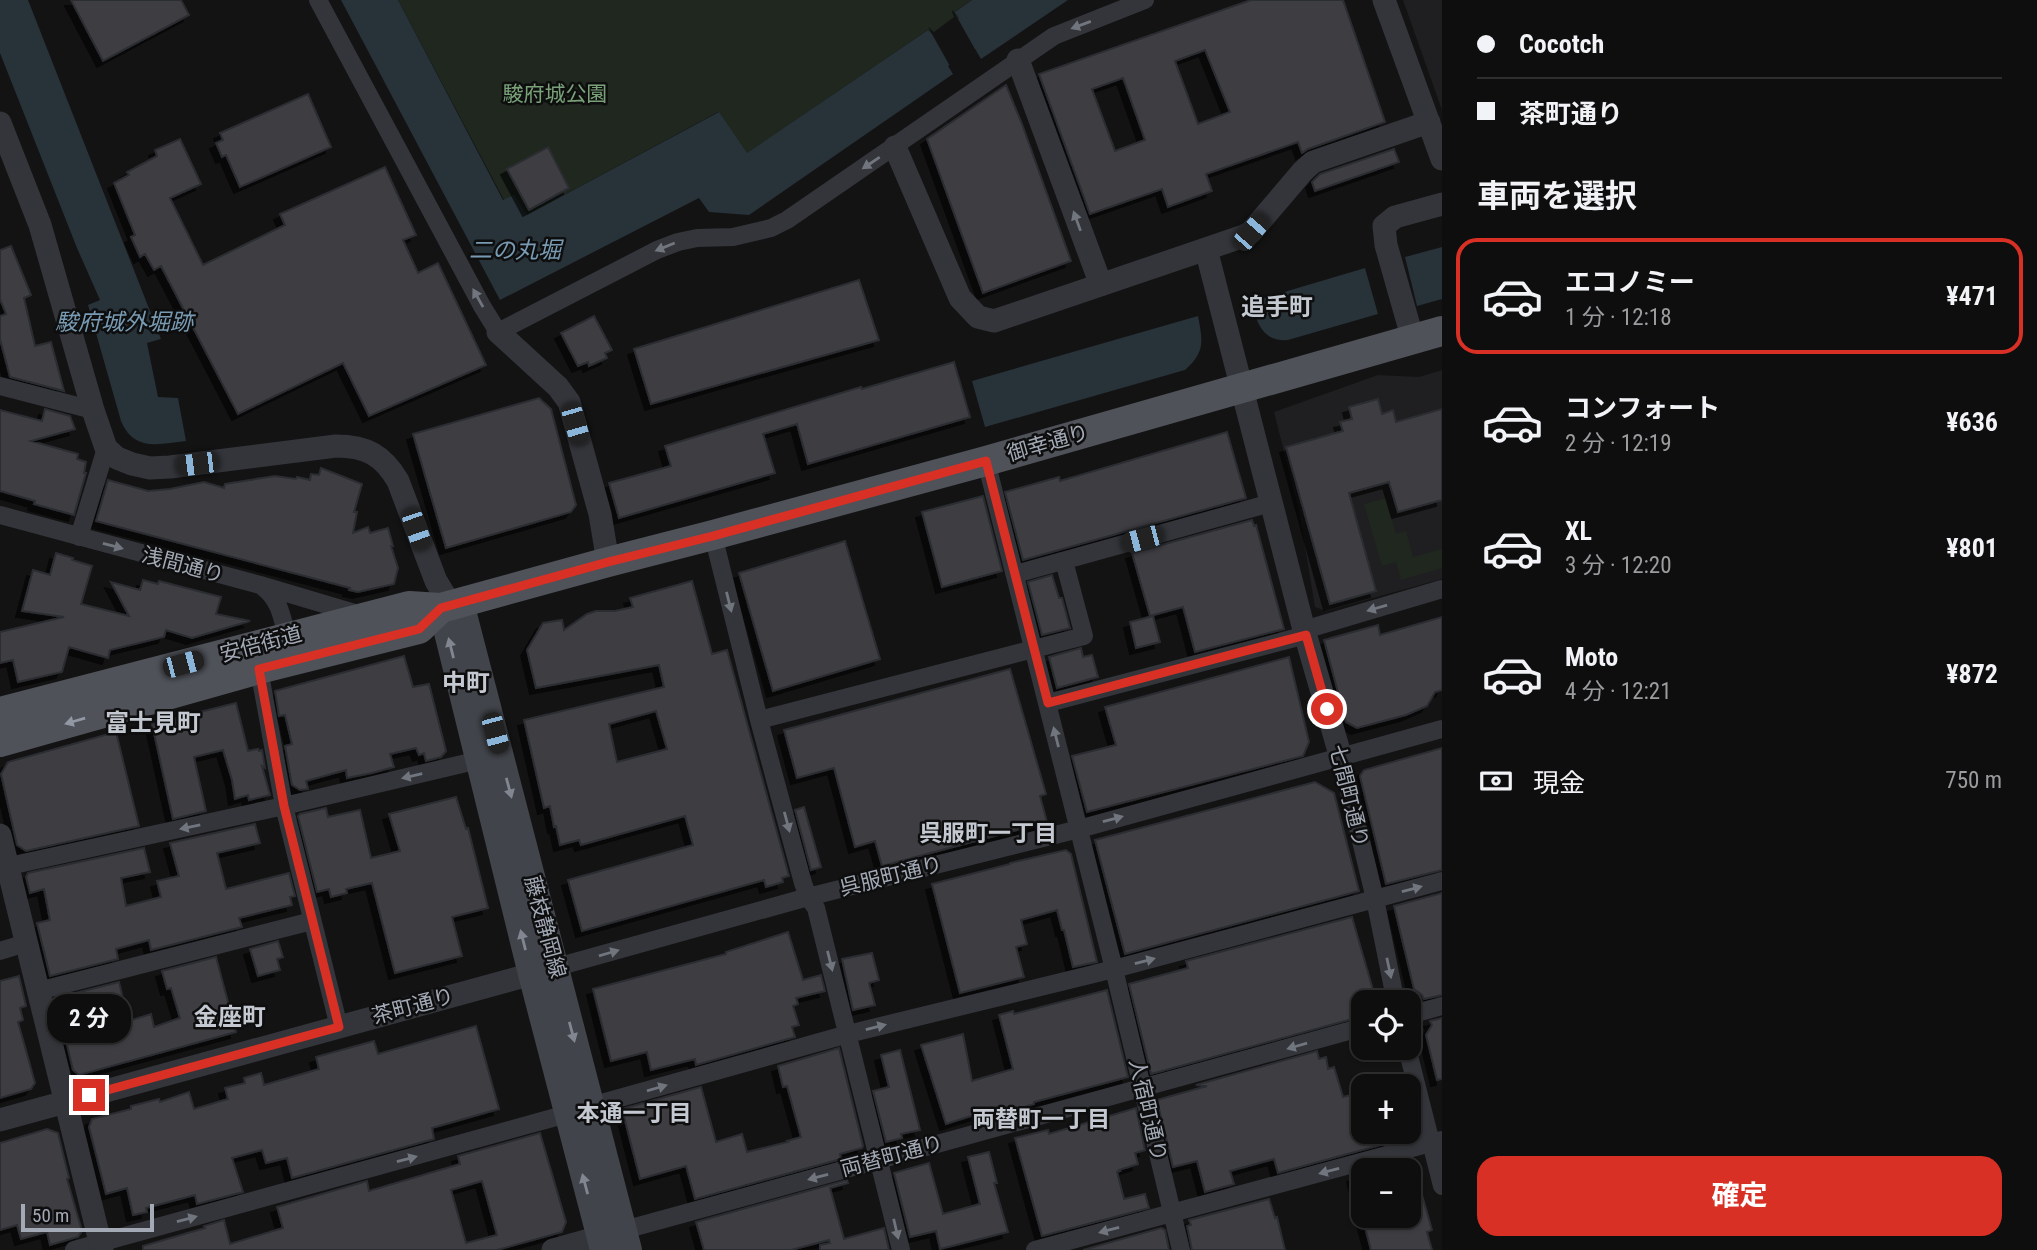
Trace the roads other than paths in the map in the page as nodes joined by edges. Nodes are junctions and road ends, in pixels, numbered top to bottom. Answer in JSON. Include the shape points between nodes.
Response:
{"nodes":[{"id":1,"x":318,"y":0,"type":"edge"},
{"id":2,"x":1145,"y":0,"type":"edge"},
{"id":3,"x":1384,"y":0,"type":"edge"},
{"id":4,"x":1018,"y":60,"type":"junction"},
{"id":5,"x":1429,"y":122,"type":"junction"},
{"id":6,"x":1,"y":126,"type":"edge"},
{"id":7,"x":895,"y":146,"type":"junction"},
{"id":8,"x":1442,"y":159,"type":"edge"},
{"id":9,"x":1442,"y":204,"type":"edge"},
{"id":10,"x":1206,"y":249,"type":"junction"},
{"id":11,"x":1101,"y":285,"type":"junction"},
{"id":12,"x":1442,"y":331,"type":"edge"},
{"id":13,"x":498,"y":332,"type":"junction"},
{"id":14,"x":1413,"y":340,"type":"junction"},
{"id":15,"x":0,"y":386,"type":"edge"},
{"id":16,"x":1241,"y":387,"type":"junction"},
{"id":17,"x":93,"y":410,"type":"junction"},
{"id":18,"x":106,"y":448,"type":"junction"},
{"id":19,"x":986,"y":461,"type":"junction"},
{"id":20,"x":1271,"y":503,"type":"junction"},
{"id":21,"x":0,"y":515,"type":"edge"},
{"id":22,"x":713,"y":536,"type":"junction"},
{"id":23,"x":79,"y":537,"type":"junction"},
{"id":24,"x":1064,"y":561,"type":"junction"},
{"id":25,"x":608,"y":562,"type":"junction"},
{"id":26,"x":1015,"y":575,"type":"junction"},
{"id":27,"x":260,"y":585,"type":"junction"},
{"id":28,"x":1442,"y":589,"type":"edge"},
{"id":29,"x":451,"y":606,"type":"junction"},
{"id":30,"x":366,"y":617,"type":"junction"},
{"id":31,"x":1305,"y":632,"type":"junction"},
{"id":32,"x":287,"y":637,"type":"junction"},
{"id":33,"x":1033,"y":650,"type":"junction"},
{"id":34,"x":259,"y":669,"type":"junction"},
{"id":35,"x":1048,"y":703,"type":"junction"},
{"id":36,"x":0,"y":712,"type":"edge"},
{"id":37,"x":759,"y":720,"type":"junction"},
{"id":38,"x":1442,"y":729,"type":"edge"},
{"id":39,"x":0,"y":742,"type":"edge"},
{"id":40,"x":1341,"y":758,"type":"junction"},
{"id":41,"x":479,"y":760,"type":"junction"},
{"id":42,"x":284,"y":806,"type":"junction"},
{"id":43,"x":1079,"y":829,"type":"junction"},
{"id":44,"x":0,"y":835,"type":"edge"},
{"id":45,"x":4,"y":867,"type":"edge"},
{"id":46,"x":1442,"y":881,"type":"edge"},
{"id":47,"x":808,"y":897,"type":"junction"},
{"id":48,"x":1375,"y":899,"type":"junction"},
{"id":49,"x":312,"y":921,"type":"junction"},
{"id":50,"x":26,"y":943,"type":"junction"},
{"id":51,"x":0,"y":951,"type":"edge"},
{"id":52,"x":1114,"y":969,"type":"junction"},
{"id":53,"x":543,"y":971,"type":"junction"},
{"id":54,"x":1393,"y":990,"type":"edge"},
{"id":55,"x":38,"y":991,"type":"junction"},
{"id":56,"x":1442,"y":1006,"type":"edge"},
{"id":57,"x":1421,"y":1012,"type":"edge"},
{"id":58,"x":339,"y":1027,"type":"junction"},
{"id":59,"x":1351,"y":1030,"type":"edge"},
{"id":60,"x":848,"y":1034,"type":"junction"},
{"id":61,"x":1411,"y":1060,"type":"edge"},
{"id":62,"x":1143,"y":1089,"type":"junction"},
{"id":63,"x":64,"y":1102,"type":"junction"},
{"id":64,"x":579,"y":1110,"type":"junction"},
{"id":65,"x":0,"y":1120,"type":"edge"},
{"id":66,"x":1436,"y":1142,"type":"edge"},
{"id":67,"x":880,"y":1160,"type":"junction"},
{"id":68,"x":1442,"y":1186,"type":"edge"},
{"id":69,"x":1172,"y":1213,"type":"junction"},
{"id":70,"x":614,"y":1242,"type":"edge"},
{"id":71,"x":101,"y":1246,"type":"edge"},
{"id":72,"x":74,"y":1250,"type":"edge"},
{"id":73,"x":553,"y":1250,"type":"edge"},
{"id":74,"x":901,"y":1250,"type":"edge"},
{"id":75,"x":1035,"y":1250,"type":"edge"},
{"id":76,"x":1181,"y":1250,"type":"edge"}],
"edges":[{"from":13,"to":1,"type":"street","one_way":true},
{"from":2,"to":4,"type":"street","one_way":true,"via":[[1054,36]]},
{"from":3,"to":5,"type":"street"},
{"from":4,"to":7,"type":"street"},
{"from":11,"to":4,"type":"street","one_way":true},
{"from":5,"to":8,"type":"street"},
{"from":5,"to":10,"type":"street","via":[[1313,162],[1251,232]]},
{"from":6,"to":17,"type":"street","via":[[40,225]]},
{"from":7,"to":11,"type":"street","via":[[960,298],[972,313],[995,321]]},
{"from":7,"to":13,"type":"street","one_way":true,"via":[[771,228],[678,242]]},
{"from":9,"to":14,"type":"street","via":[[1389,220],[1384,226]]},
{"from":10,"to":11,"type":"street"},
{"from":10,"to":16,"type":"street","name":"七間町通り"},
{"from":12,"to":14,"type":"main road","name":"御幸通り"},
{"from":13,"to":25,"type":"street","via":[[569,402],[600,514]]},
{"from":14,"to":16,"type":"main road","name":"御幸通り"},
{"from":15,"to":17,"type":"street"},
{"from":16,"to":19,"type":"main road","name":"御幸通り"},
{"from":16,"to":20,"type":"street","name":"七間町通り"},
{"from":17,"to":18,"type":"street"},
{"from":18,"to":23,"type":"street"},
{"from":18,"to":29,"type":"street","via":[[117,458],[150,468],[336,446],[368,451],[390,467],[398,481],[436,581]]},
{"from":19,"to":22,"type":"main road","name":"御幸通り"},
{"from":19,"to":26,"type":"street","name":"人宿町通り"},
{"from":20,"to":24,"type":"street"},
{"from":20,"to":31,"type":"street","name":"七間町通り"},
{"from":21,"to":23,"type":"street","name":"浅間通り"},
{"from":22,"to":25,"type":"main road","name":"御幸通り"},
{"from":22,"to":37,"type":"street","one_way":true},
{"from":23,"to":27,"type":"street","name":"浅間通り","one_way":true},
{"from":24,"to":26,"type":"street"},
{"from":24,"to":33,"type":"street","via":[[1084,636]]},
{"from":25,"to":29,"type":"main road","name":"御幸通り"},
{"from":26,"to":33,"type":"street","name":"人宿町通り"},
{"from":27,"to":30,"type":"street","name":"浅間通り"},
{"from":27,"to":32,"type":"street","via":[[277,602]]},
{"from":28,"to":31,"type":"street","one_way":true},
{"from":29,"to":30,"type":"main road","name":"安倍街道","via":[[408,606]]},
{"from":29,"to":34,"type":"main road","name":"安倍街道","via":[[419,629]]},
{"from":41,"to":29,"type":"main road","name":"藤枝静岡線","one_way":true},
{"from":29,"to":53,"type":"main road","name":"藤枝静岡線","one_way":true},
{"from":30,"to":32,"type":"main road","name":"安倍街道"},
{"from":31,"to":35,"type":"street"},
{"from":31,"to":40,"type":"street","name":"七間町通り"},
{"from":32,"to":36,"type":"main road","name":"安倍街道"},
{"from":33,"to":35,"type":"street","name":"人宿町通り"},
{"from":33,"to":37,"type":"street"},
{"from":34,"to":39,"type":"main road","name":"安倍街道","one_way":true},
{"from":34,"to":42,"type":"street"},
{"from":43,"to":35,"type":"street","name":"人宿町通り","one_way":true},
{"from":37,"to":47,"type":"street","one_way":true},
{"from":38,"to":40,"type":"street","name":"呉服町通り"},
{"from":43,"to":40,"type":"street","name":"呉服町通り","one_way":true},
{"from":40,"to":48,"type":"street","name":"七間町通り"},
{"from":41,"to":42,"type":"street","one_way":true},
{"from":53,"to":41,"type":"main road","name":"藤枝静岡線","one_way":true},
{"from":42,"to":45,"type":"street","one_way":true},
{"from":42,"to":49,"type":"street"},
{"from":43,"to":47,"type":"street","name":"呉服町通り"},
{"from":43,"to":52,"type":"street","name":"人宿町通り"},
{"from":44,"to":45,"type":"street"},
{"from":45,"to":50,"type":"street"},
{"from":48,"to":46,"type":"street","one_way":true},
{"from":53,"to":47,"type":"street","name":"呉服町通り","one_way":true},
{"from":47,"to":60,"type":"street","one_way":true,"via":[[816,908]]},
{"from":52,"to":48,"type":"street","one_way":true},
{"from":48,"to":54,"type":"street","name":"七間町通り","one_way":true},
{"from":49,"to":55,"type":"street"},
{"from":49,"to":58,"type":"street"},
{"from":50,"to":51,"type":"street"},
{"from":50,"to":55,"type":"street"},
{"from":60,"to":52,"type":"street","one_way":true},
{"from":52,"to":62,"type":"street","name":"人宿町通り"},
{"from":53,"to":58,"type":"street","name":"茶町通り"},
{"from":53,"to":64,"type":"main road","name":"藤枝静岡線"},
{"from":55,"to":63,"type":"street"},
{"from":56,"to":57,"type":"street"},
{"from":58,"to":63,"type":"street","name":"茶町通り"},
{"from":59,"to":62,"type":"street","name":"両替町通り","one_way":true},
{"from":64,"to":60,"type":"street","one_way":true},
{"from":60,"to":67,"type":"street"},
{"from":61,"to":66,"type":"street"},
{"from":62,"to":67,"type":"street","name":"両替町通り"},
{"from":62,"to":69,"type":"street","name":"人宿町通り"},
{"from":63,"to":65,"type":"street","name":"茶町通り"},
{"from":63,"to":71,"type":"street"},
{"from":64,"to":70,"type":"main road","name":"藤枝静岡線"},
{"from":71,"to":64,"type":"street","one_way":true},
{"from":66,"to":68,"type":"street"},
{"from":66,"to":69,"type":"street","one_way":true},
{"from":67,"to":70,"type":"street","name":"両替町通り","one_way":true},
{"from":67,"to":74,"type":"street","one_way":true},
{"from":69,"to":75,"type":"street","one_way":true},
{"from":69,"to":76,"type":"street","name":"人宿町通り"},
{"from":70,"to":73,"type":"street"},
{"from":71,"to":72,"type":"street"}]}
